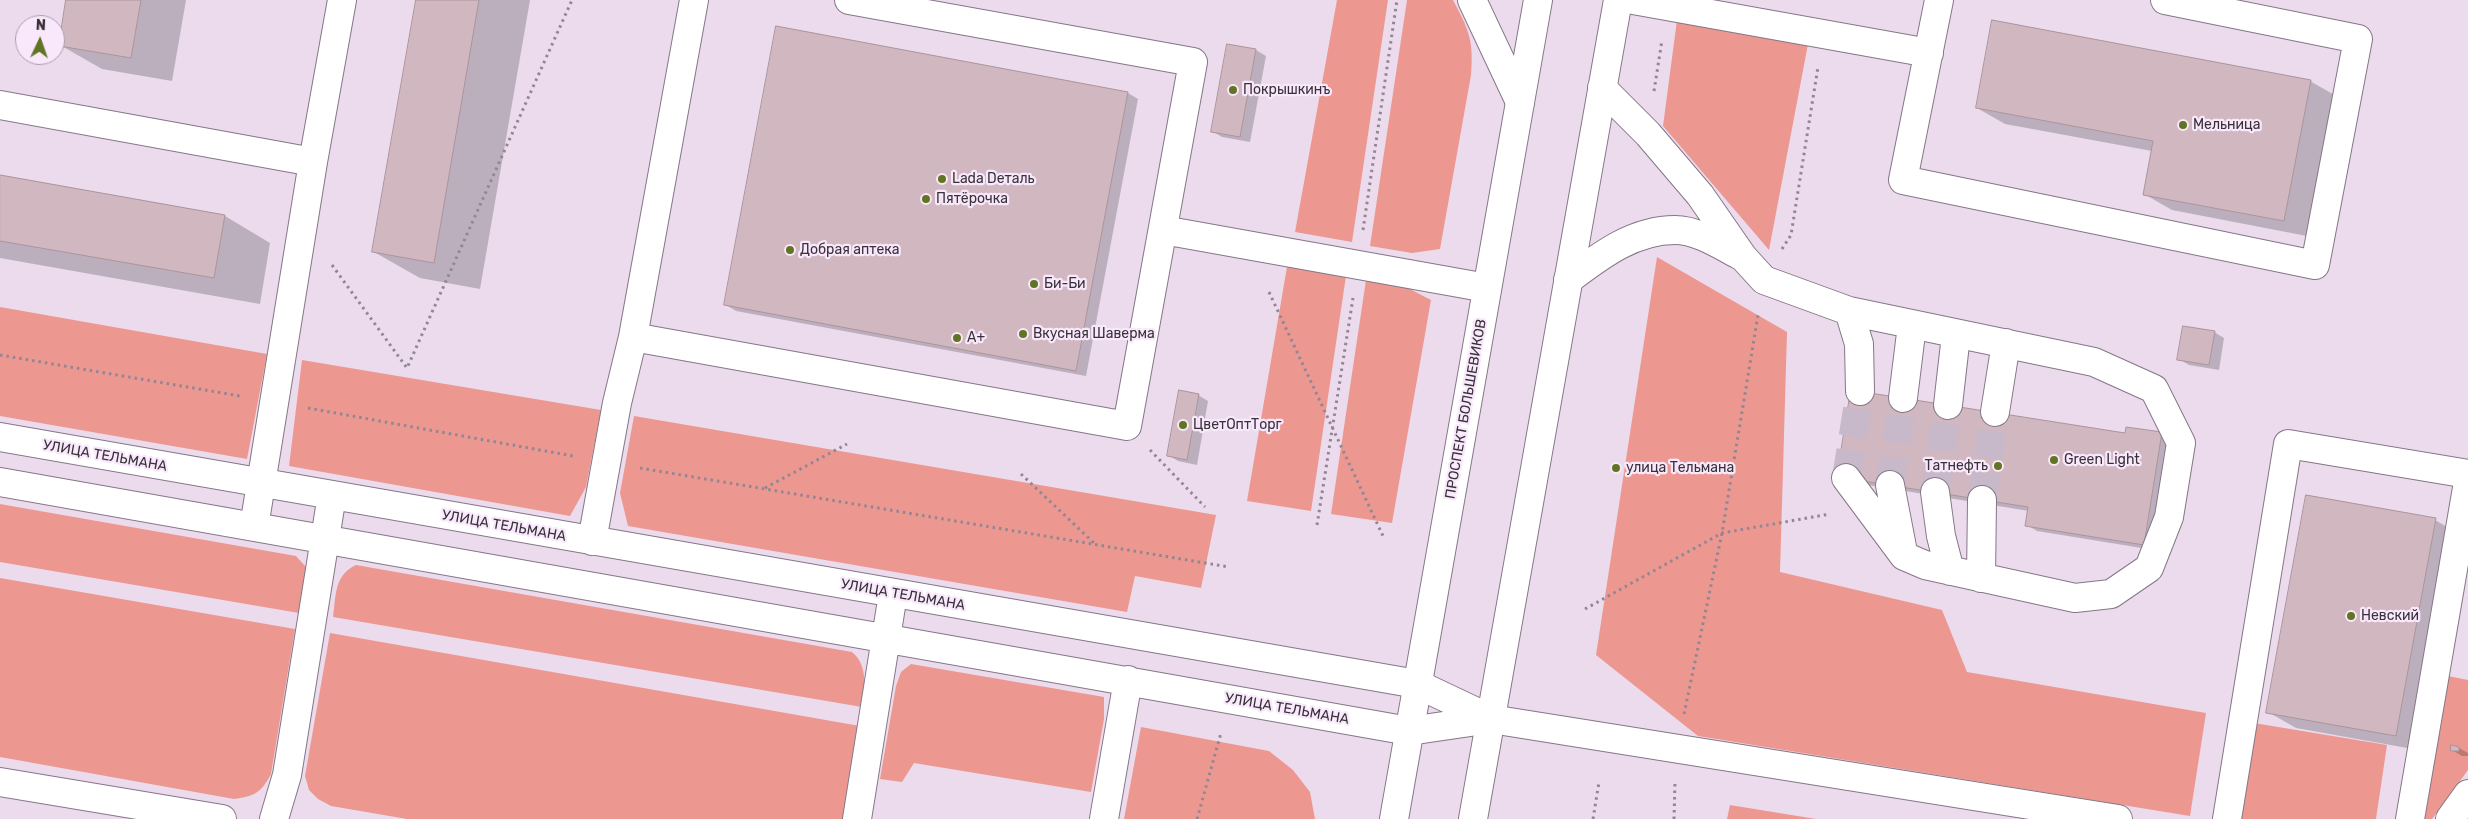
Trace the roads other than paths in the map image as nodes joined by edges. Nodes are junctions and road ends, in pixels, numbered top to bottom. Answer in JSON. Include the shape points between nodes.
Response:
{"nodes":[{"id":1,"x":342,"y":0,"type":"edge"},
{"id":2,"x":694,"y":0,"type":"edge"},
{"id":3,"x":849,"y":0,"type":"edge"},
{"id":4,"x":1472,"y":0,"type":"edge"},
{"id":5,"x":1538,"y":0,"type":"edge"},
{"id":6,"x":1618,"y":0,"type":"edge"},
{"id":7,"x":1633,"y":0,"type":"edge"},
{"id":8,"x":1938,"y":0,"type":"edge"},
{"id":9,"x":2165,"y":0,"type":"edge"},
{"id":10,"x":1929,"y":53,"type":"junction"},
{"id":11,"x":1602,"y":88,"type":"junction"},
{"id":12,"x":1520,"y":102,"type":"junction"},
{"id":13,"x":0,"y":105,"type":"edge"},
{"id":14,"x":313,"y":162,"type":"junction"},
{"id":15,"x":1162,"y":230,"type":"junction"},
{"id":16,"x":1743,"y":257,"type":"junction"},
{"id":17,"x":1568,"y":280,"type":"junction"},
{"id":18,"x":1487,"y":288,"type":"junction"},
{"id":19,"x":1848,"y":311,"type":"junction"},
{"id":20,"x":1912,"y":324,"type":"junction"},
{"id":21,"x":1956,"y":335,"type":"junction"},
{"id":22,"x":633,"y":337,"type":"junction"},
{"id":23,"x":2006,"y":343,"type":"junction"},
{"id":24,"x":1860,"y":391,"type":"tunnel mouth"},
{"id":25,"x":1903,"y":398,"type":"tunnel mouth"},
{"id":26,"x":1948,"y":405,"type":"tunnel mouth"},
{"id":27,"x":1995,"y":412,"type":"tunnel mouth"},
{"id":28,"x":0,"y":437,"type":"edge"},
{"id":29,"x":2468,"y":474,"type":"edge"},
{"id":30,"x":1846,"y":478,"type":"dead end"},
{"id":31,"x":0,"y":482,"type":"edge"},
{"id":32,"x":2468,"y":482,"type":"edge"},
{"id":33,"x":262,"y":483,"type":"junction"},
{"id":34,"x":1890,"y":485,"type":"tunnel mouth"},
{"id":35,"x":1935,"y":492,"type":"tunnel mouth"},
{"id":36,"x":332,"y":495,"type":"junction"},
{"id":37,"x":1982,"y":500,"type":"tunnel mouth"},
{"id":38,"x":254,"y":527,"type":"junction"},
{"id":39,"x":325,"y":539,"type":"junction"},
{"id":40,"x":592,"y":541,"type":"junction"},
{"id":41,"x":1904,"y":556,"type":"junction"},
{"id":42,"x":1950,"y":571,"type":"junction"},
{"id":43,"x":1980,"y":578,"type":"junction"},
{"id":44,"x":893,"y":594,"type":"junction"},
{"id":45,"x":886,"y":638,"type":"junction"},
{"id":46,"x":1128,"y":680,"type":"junction"},
{"id":47,"x":1417,"y":684,"type":"junction"},
{"id":48,"x":1491,"y":719,"type":"junction"},
{"id":49,"x":1409,"y":731,"type":"junction"},
{"id":50,"x":0,"y":782,"type":"edge"},
{"id":51,"x":2468,"y":794,"type":"edge"},
{"id":52,"x":222,"y":819,"type":"edge"},
{"id":53,"x":274,"y":819,"type":"edge"},
{"id":54,"x":857,"y":819,"type":"edge"},
{"id":55,"x":1104,"y":819,"type":"edge"},
{"id":56,"x":1394,"y":819,"type":"edge"},
{"id":57,"x":1473,"y":819,"type":"edge"},
{"id":58,"x":2118,"y":819,"type":"edge"},
{"id":59,"x":2227,"y":819,"type":"edge"},
{"id":60,"x":2410,"y":819,"type":"edge"},
{"id":61,"x":2450,"y":819,"type":"edge"}],
"edges":[{"from":1,"to":14,"type":"street"},
{"from":2,"to":22,"type":"street"},
{"from":3,"to":15,"type":"street","via":[[1193,62]]},
{"from":4,"to":12,"type":"street"},
{"from":5,"to":12,"type":"street","name":"ПРОСПЕКТ БОЛЬШЕВИКОВ"},
{"from":6,"to":11,"type":"street"},
{"from":7,"to":10,"type":"street"},
{"from":8,"to":10,"type":"street"},
{"from":9,"to":10,"type":"street","via":[[2358,40],[2315,265],[1903,180]]},
{"from":11,"to":16,"type":"street","via":[[1648,134],[1700,195]]},
{"from":11,"to":17,"type":"street"},
{"from":12,"to":18,"type":"street","name":"ПРОСПЕКТ БОЛЬШЕВИКОВ"},
{"from":13,"to":14,"type":"street"},
{"from":14,"to":33,"type":"street"},
{"from":15,"to":18,"type":"street"},
{"from":15,"to":22,"type":"street","via":[[1127,426]]},
{"from":16,"to":17,"type":"street","via":[[1711,240],[1676,230],[1648,233],[1608,250]]},
{"from":16,"to":19,"type":"street","via":[[1764,280]]},
{"from":17,"to":48,"type":"street"},
{"from":18,"to":47,"type":"street","name":"ПРОСПЕКТ БОЛЬШЕВИКОВ"},
{"from":19,"to":20,"type":"street"},
{"from":19,"to":24,"type":"street","via":[[1859,344]]},
{"from":20,"to":21,"type":"street"},
{"from":20,"to":25,"type":"street"},
{"from":21,"to":23,"type":"street"},
{"from":21,"to":26,"type":"street"},
{"from":22,"to":40,"type":"street","via":[[617,403]]},
{"from":23,"to":27,"type":"street"},
{"from":23,"to":43,"type":"street","via":[[2094,362],[2154,389],[2180,443],[2169,517],[2149,568],[2111,594],[2075,598]]},
{"from":28,"to":33,"type":"street","name":"УЛИЦА ТЕЛЬМАНА"},
{"from":29,"to":59,"type":"street","via":[[2288,444]]},
{"from":30,"to":41,"type":"street"},
{"from":31,"to":38,"type":"street","name":"УЛИЦА ТЕЛЬМАНА"},
{"from":32,"to":60,"type":"street"},
{"from":33,"to":36,"type":"street","name":"УЛИЦА ТЕЛЬМАНА"},
{"from":33,"to":38,"type":"street"},
{"from":34,"to":41,"type":"street"},
{"from":35,"to":42,"type":"street"},
{"from":36,"to":39,"type":"street"},
{"from":36,"to":40,"type":"street","name":"УЛИЦА ТЕЛЬМАНА"},
{"from":37,"to":43,"type":"street"},
{"from":38,"to":39,"type":"street","name":"УЛИЦА ТЕЛЬМАНА"},
{"from":39,"to":45,"type":"street","name":"УЛИЦА ТЕЛЬМАНА"},
{"from":39,"to":53,"type":"street","via":[[287,775]]},
{"from":40,"to":44,"type":"street","name":"УЛИЦА ТЕЛЬМАНА"},
{"from":41,"to":42,"type":"street"},
{"from":42,"to":43,"type":"street"},
{"from":44,"to":45,"type":"street"},
{"from":44,"to":47,"type":"street","name":"УЛИЦА ТЕЛЬМАНА"},
{"from":45,"to":46,"type":"street","name":"УЛИЦА ТЕЛЬМАНА"},
{"from":45,"to":54,"type":"street"},
{"from":46,"to":49,"type":"street","name":"УЛИЦА ТЕЛЬМАНА"},
{"from":46,"to":55,"type":"street"},
{"from":47,"to":48,"type":"street","name":"УЛИЦА ТЕЛЬМАНА"},
{"from":47,"to":49,"type":"street","name":"ПРОСПЕКТ БОЛЬШЕВИКОВ"},
{"from":48,"to":49,"type":"street","name":"УЛИЦА ТЕЛЬМАНА"},
{"from":48,"to":57,"type":"street"},
{"from":48,"to":58,"type":"street"},
{"from":49,"to":56,"type":"street","name":"ПРОСПЕКТ БОЛЬШЕВИКОВ"},
{"from":50,"to":52,"type":"street"},
{"from":51,"to":61,"type":"street"}]}
